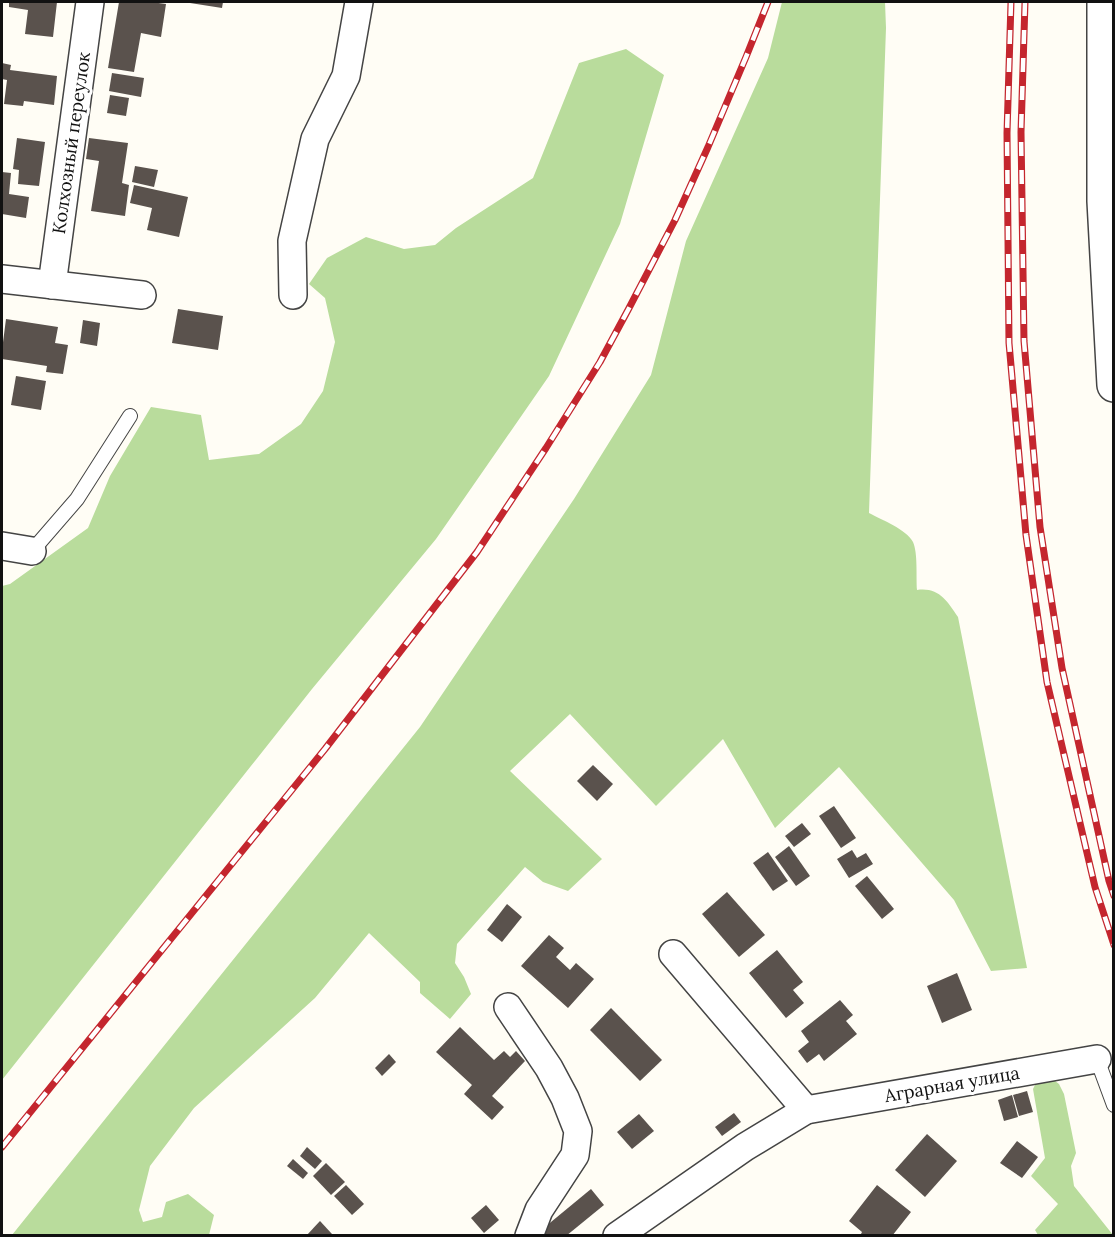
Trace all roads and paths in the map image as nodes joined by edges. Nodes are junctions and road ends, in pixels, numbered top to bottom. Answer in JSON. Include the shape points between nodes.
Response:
{"nodes":[{"id":1,"x":90,"y":2,"type":"edge"},
{"id":2,"x":359,"y":2,"type":"edge"},
{"id":3,"x":1104,"y":2,"type":"edge"},
{"id":4,"x":2,"y":279,"type":"edge"},
{"id":5,"x":52,"y":285,"type":"junction"},
{"id":6,"x":142,"y":295,"type":"dead end"},
{"id":7,"x":293,"y":295,"type":"dead end"},
{"id":8,"x":1113,"y":385,"type":"edge"},
{"id":9,"x":130,"y":416,"type":"dead end"},
{"id":10,"x":2,"y":546,"type":"edge"},
{"id":11,"x":32,"y":551,"type":"joint"},
{"id":12,"x":673,"y":954,"type":"dead end"},
{"id":13,"x":508,"y":1007,"type":"dead end"},
{"id":14,"x":1097,"y":1059,"type":"joint"},
{"id":15,"x":1113,"y":1105,"type":"edge"},
{"id":16,"x":807,"y":1110,"type":"junction"},
{"id":17,"x":529,"y":1236,"type":"edge"},
{"id":18,"x":617,"y":1236,"type":"edge"}],
"edges":[{"from":1,"to":5,"type":"street","name":"Колхозный переулок"},
{"from":2,"to":7,"type":"street","via":[[346,76],[315,139],[292,241]]},
{"from":3,"to":8,"type":"street","via":[[1104,201]]},
{"from":4,"to":5,"type":"street"},
{"from":5,"to":6,"type":"street"},
{"from":9,"to":11,"type":"lane","via":[[77,499]]},
{"from":10,"to":11,"type":"street"},
{"from":12,"to":16,"type":"street"},
{"from":13,"to":17,"type":"street","via":[[549,1068],[578,1131],[575,1155],[539,1210]]},
{"from":14,"to":15,"type":"lane"},
{"from":14,"to":16,"type":"street","name":"Аграрная улица"},
{"from":16,"to":18,"type":"street","name":"Аграрная улица","via":[[745,1147]]}]}
